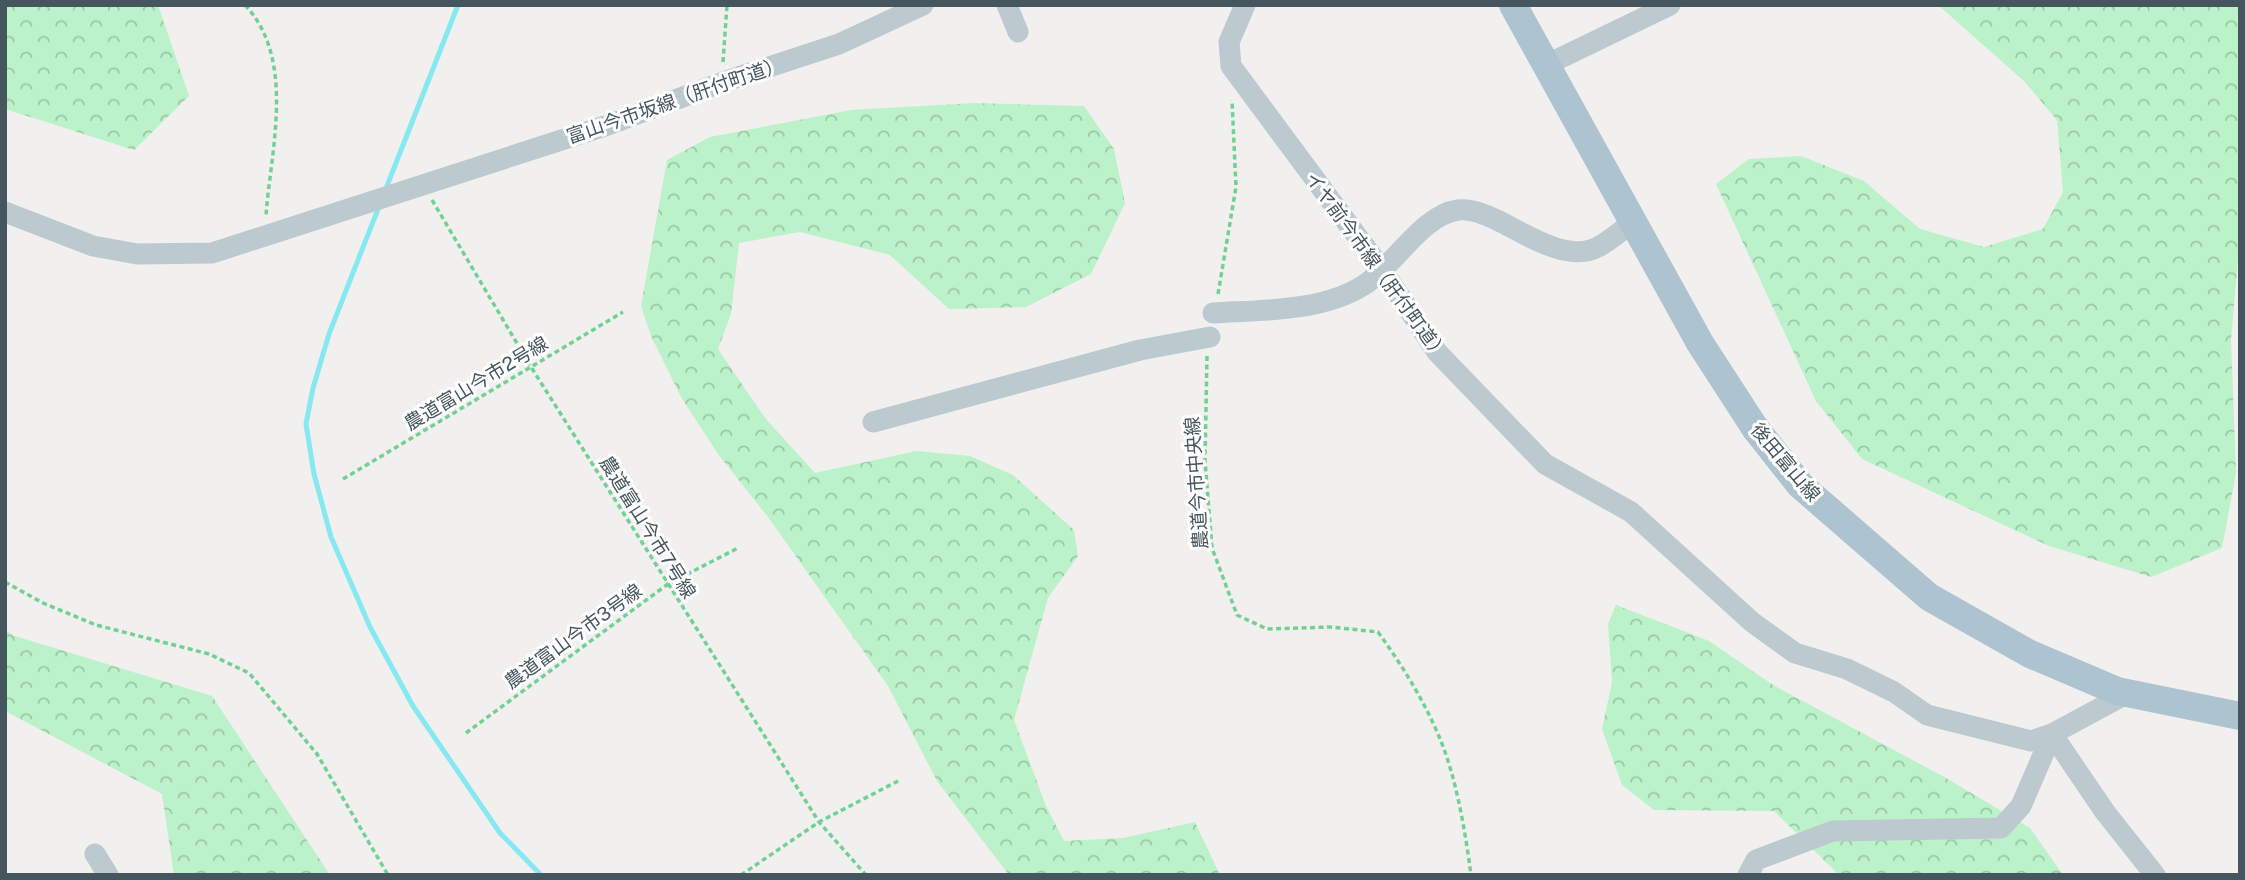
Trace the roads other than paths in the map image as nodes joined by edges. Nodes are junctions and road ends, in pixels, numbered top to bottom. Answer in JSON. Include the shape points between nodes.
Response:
{"nodes":[{"id":1,"x":923,"y":5,"type":"edge"},
{"id":2,"x":1007,"y":5,"type":"edge"},
{"id":3,"x":1245,"y":5,"type":"edge"},
{"id":4,"x":1513,"y":5,"type":"edge"},
{"id":5,"x":1670,"y":5,"type":"edge"},
{"id":6,"x":1018,"y":32,"type":"dead end"},
{"id":7,"x":1546,"y":65,"type":"junction"},
{"id":8,"x":5,"y":212,"type":"edge"},
{"id":9,"x":1633,"y":222,"type":"junction"},
{"id":10,"x":1383,"y":271,"type":"junction"},
{"id":11,"x":1213,"y":313,"type":"road end"},
{"id":12,"x":1210,"y":337,"type":"road end"},
{"id":13,"x":873,"y":422,"type":"dead end"},
{"id":14,"x":2128,"y":693,"type":"junction"},
{"id":15,"x":2240,"y":716,"type":"edge"},
{"id":16,"x":2052,"y":734,"type":"junction"},
{"id":17,"x":95,"y":855,"type":"dead end"},
{"id":18,"x":108,"y":875,"type":"edge"},
{"id":19,"x":1748,"y":875,"type":"edge"},
{"id":20,"x":2155,"y":875,"type":"edge"}],
"edges":[{"from":1,"to":8,"type":"street","name":"富山今市坂線（肝付町道）","via":[[839,44],[608,125],[212,253],[138,254],[93,246]]},
{"from":2,"to":6,"type":"street"},
{"from":3,"to":10,"type":"street","name":"イヤ前今市線（肝付町道）","via":[[1229,42],[1231,66]]},
{"from":4,"to":7,"type":"main road","name":"後田富山線"},
{"from":5,"to":7,"type":"street"},
{"from":7,"to":9,"type":"main road","name":"後田富山線"},
{"from":9,"to":10,"type":"street","via":[[1596,248],[1576,251],[1550,246],[1487,215],[1460,209],[1441,215],[1422,229]]},
{"from":9,"to":14,"type":"main road","name":"後田富山線","via":[[1700,343],[1755,429],[1800,485],[1928,597],[2030,654]]},
{"from":10,"to":11,"type":"street","via":[[1332,299],[1279,309]]},
{"from":10,"to":16,"type":"street","name":"イヤ前今市線（肝付町道）","via":[[1437,352],[1545,464],[1631,512],[1752,622],[1795,653],[1894,692],[1927,715],[2031,741]]},
{"from":12,"to":13,"type":"street","via":[[1140,350]]},
{"from":14,"to":15,"type":"main road","name":"後田富山線"},
{"from":14,"to":16,"type":"street"},
{"from":16,"to":19,"type":"street","via":[[2021,806],[2001,828],[1833,831],[1756,860]]},
{"from":16,"to":20,"type":"street","via":[[2105,813]]},
{"from":17,"to":18,"type":"street"}]}
